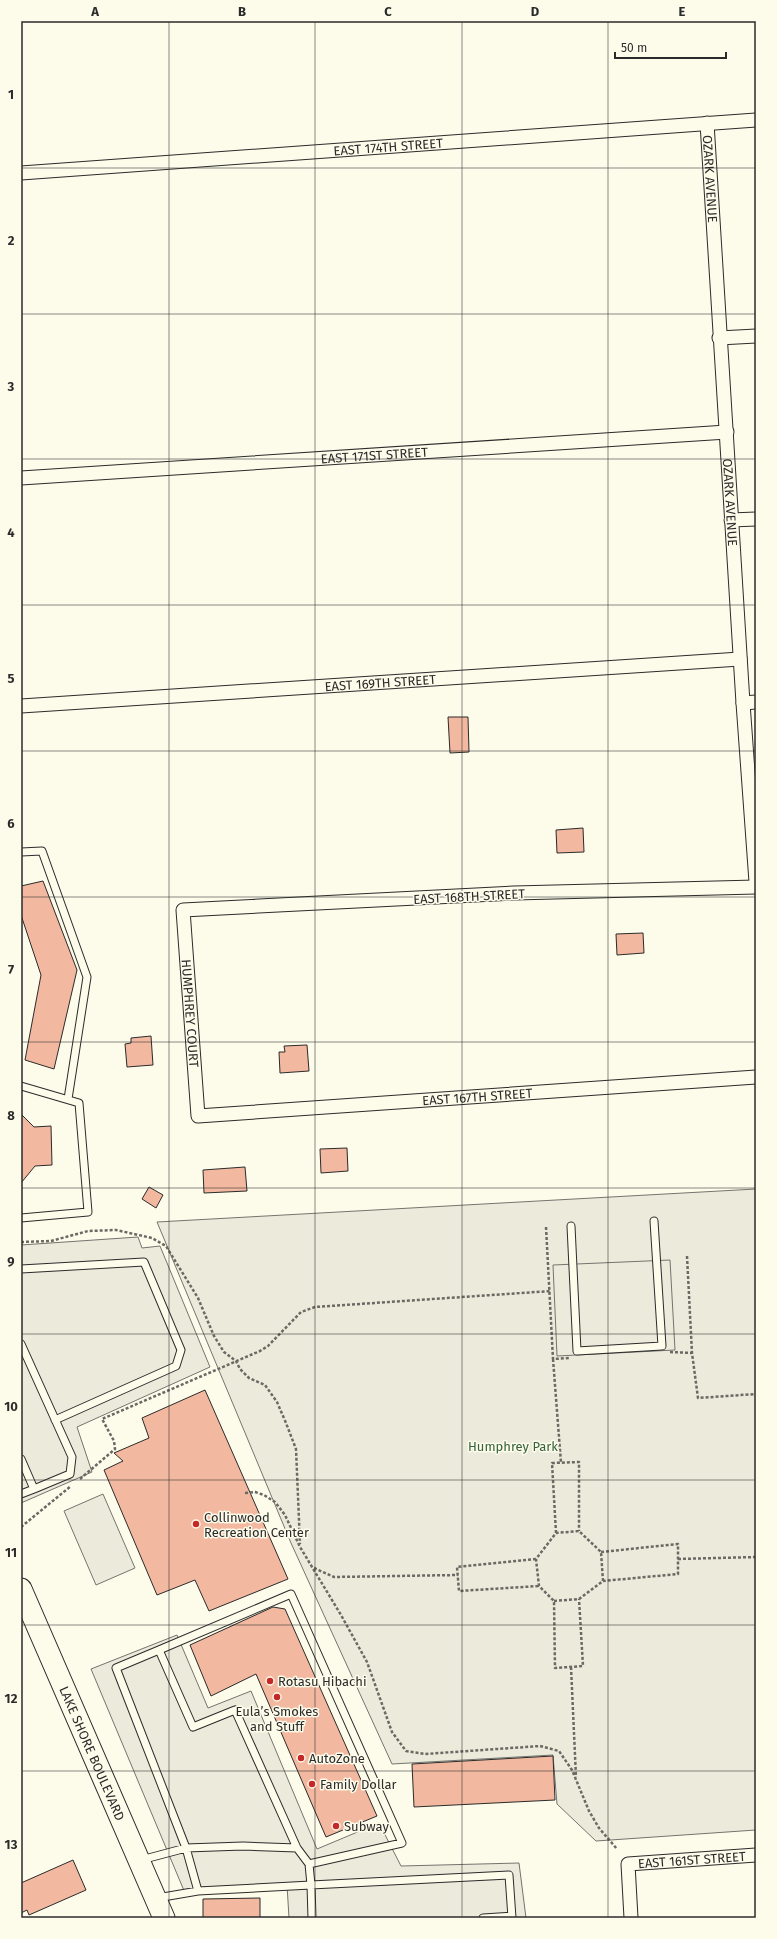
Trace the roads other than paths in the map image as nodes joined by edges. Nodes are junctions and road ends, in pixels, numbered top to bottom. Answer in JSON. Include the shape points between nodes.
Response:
{"nodes":[{"id":1,"x":756,"y":120,"type":"edge"},
{"id":2,"x":707,"y":123,"type":"junction"},
{"id":3,"x":21,"y":173,"type":"edge"},
{"id":4,"x":756,"y":336,"type":"edge"},
{"id":5,"x":719,"y":338,"type":"junction"},
{"id":6,"x":727,"y":432,"type":"junction"},
{"id":7,"x":21,"y":478,"type":"edge"},
{"id":8,"x":756,"y":519,"type":"edge"},
{"id":9,"x":731,"y":520,"type":"junction"},
{"id":10,"x":740,"y":659,"type":"junction"},
{"id":11,"x":756,"y":702,"type":"edge"},
{"id":12,"x":742,"y":703,"type":"junction"},
{"id":13,"x":21,"y":706,"type":"edge"},
{"id":14,"x":21,"y":852,"type":"edge"},
{"id":15,"x":756,"y":882,"type":"edge"},
{"id":16,"x":756,"y":887,"type":"edge"},
{"id":17,"x":183,"y":910,"type":"joint"},
{"id":18,"x":756,"y":1077,"type":"edge"},
{"id":19,"x":21,"y":1086,"type":"edge"},
{"id":20,"x":68,"y":1099,"type":"junction"},
{"id":21,"x":198,"y":1116,"type":"joint"},
{"id":22,"x":21,"y":1218,"type":"edge"},
{"id":23,"x":654,"y":1221,"type":"dead end"},
{"id":24,"x":571,"y":1226,"type":"dead end"},
{"id":25,"x":21,"y":1269,"type":"edge"},
{"id":26,"x":21,"y":1344,"type":"edge"},
{"id":27,"x":55,"y":1420,"type":"junction"},
{"id":28,"x":21,"y":1459,"type":"edge"},
{"id":29,"x":34,"y":1488,"type":"junction"},
{"id":30,"x":21,"y":1494,"type":"edge"},
{"id":31,"x":21,"y":1589,"type":"edge"},
{"id":32,"x":159,"y":1650,"type":"junction"},
{"id":33,"x":186,"y":1848,"type":"junction"},
{"id":34,"x":297,"y":1848,"type":"junction"},
{"id":35,"x":756,"y":1855,"type":"edge"},
{"id":36,"x":139,"y":1860,"type":"junction"},
{"id":37,"x":309,"y":1864,"type":"junction"},
{"id":38,"x":311,"y":1885,"type":"junction"},
{"id":39,"x":198,"y":1891,"type":"junction"},
{"id":40,"x":155,"y":1898,"type":"junction"},
{"id":41,"x":512,"y":1917,"type":"edge"},
{"id":42,"x":164,"y":1918,"type":"edge"},
{"id":43,"x":312,"y":1918,"type":"edge"},
{"id":44,"x":483,"y":1918,"type":"edge"},
{"id":45,"x":631,"y":1918,"type":"edge"}],
"edges":[{"from":1,"to":2,"type":"street","name":"EAST 174TH STREET"},
{"from":2,"to":3,"type":"street","name":"EAST 174TH STREET"},
{"from":2,"to":5,"type":"street","name":"OZARK AVENUE"},
{"from":4,"to":5,"type":"street"},
{"from":5,"to":6,"type":"street","name":"OZARK AVENUE"},
{"from":6,"to":7,"type":"street","name":"EAST 171ST STREET"},
{"from":6,"to":9,"type":"street","name":"OZARK AVENUE"},
{"from":8,"to":9,"type":"street"},
{"from":9,"to":10,"type":"street","name":"OZARK AVENUE"},
{"from":10,"to":12,"type":"street","name":"OZARK AVENUE"},
{"from":10,"to":13,"type":"street","name":"EAST 169TH STREET"},
{"from":11,"to":12,"type":"street"},
{"from":12,"to":15,"type":"street","name":"OZARK AVENUE"},
{"from":14,"to":20,"type":"lane","via":[[42,851],[88,977]]},
{"from":16,"to":17,"type":"street","name":"EAST 168TH STREET","via":[[514,893]]},
{"from":17,"to":21,"type":"street","name":"HUMPHREY COURT"},
{"from":18,"to":21,"type":"street","name":"EAST 167TH STREET"},
{"from":19,"to":20,"type":"lane"},
{"from":20,"to":22,"type":"lane","via":[[79,1103],[88,1212]]},
{"from":23,"to":24,"type":"lane","via":[[662,1346],[577,1351]]},
{"from":25,"to":27,"type":"lane","via":[[144,1262],[181,1350],[176,1366]]},
{"from":26,"to":27,"type":"lane"},
{"from":27,"to":29,"type":"lane","via":[[72,1457],[70,1474]]},
{"from":28,"to":29,"type":"lane"},
{"from":29,"to":30,"type":"lane"},
{"from":31,"to":36,"type":"main road","name":"LAKE SHORE BOULEVARD"},
{"from":32,"to":33,"type":"lane","via":[[116,1668]]},
{"from":32,"to":34,"type":"lane","via":[[193,1727],[235,1710]]},
{"from":32,"to":37,"type":"lane","via":[[292,1594],[402,1843]]},
{"from":33,"to":34,"type":"lane"},
{"from":33,"to":36,"type":"lane"},
{"from":33,"to":39,"type":"lane"},
{"from":34,"to":37,"type":"lane"},
{"from":35,"to":45,"type":"street","name":"EAST 161ST STREET","via":[[628,1864]]},
{"from":36,"to":40,"type":"main road","name":"LAKE SHORE BOULEVARD"},
{"from":37,"to":38,"type":"lane"},
{"from":38,"to":39,"type":"lane"},
{"from":38,"to":41,"type":"lane","via":[[509,1875]]},
{"from":38,"to":43,"type":"lane"},
{"from":39,"to":40,"type":"lane"},
{"from":40,"to":42,"type":"main road","name":"LAKE SHORE BOULEVARD"},
{"from":41,"to":44,"type":"lane"}]}
